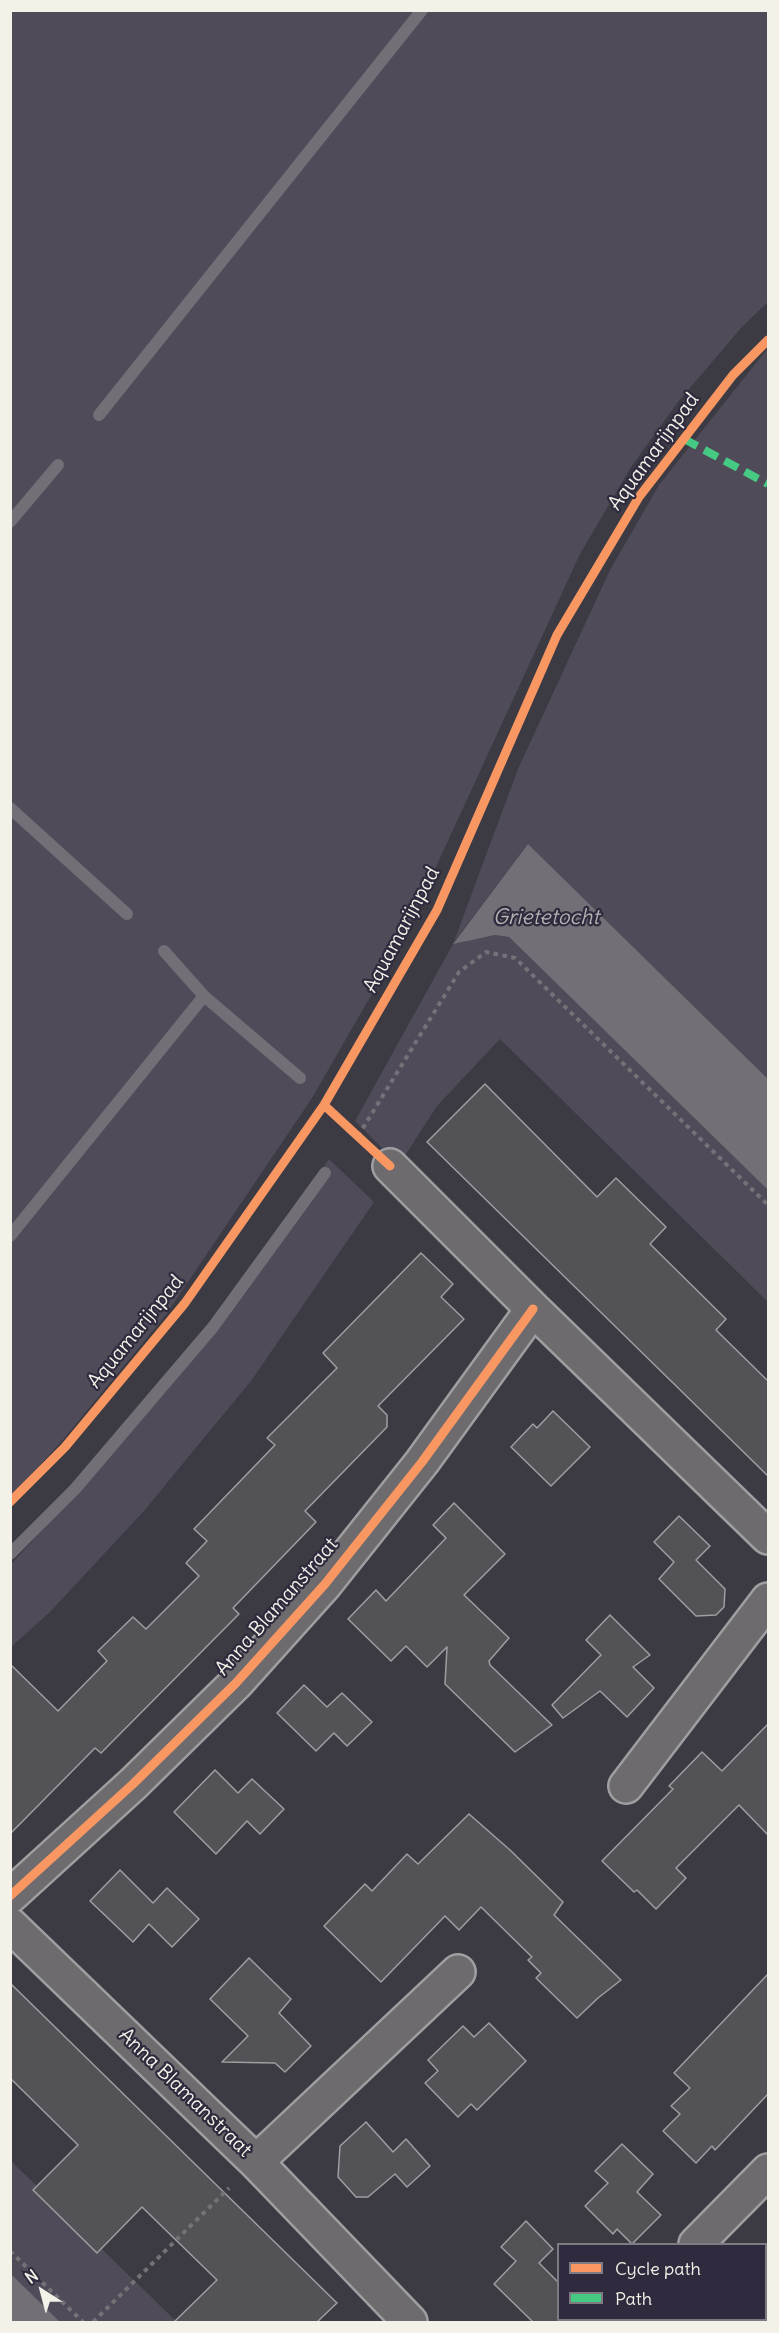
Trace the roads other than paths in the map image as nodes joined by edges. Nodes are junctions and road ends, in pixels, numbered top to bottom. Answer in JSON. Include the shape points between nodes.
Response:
{"nodes":[{"id":1,"x":390,"y":1166,"type":"road end"},
{"id":2,"x":533,"y":1309,"type":"junction"},
{"id":3,"x":768,"y":1537,"type":"edge"},
{"id":4,"x":768,"y":1600,"type":"edge"},
{"id":5,"x":626,"y":1786,"type":"dead end"},
{"id":6,"x":10,"y":1896,"type":"edge"},
{"id":7,"x":10,"y":1925,"type":"edge"},
{"id":8,"x":458,"y":1972,"type":"dead end"},
{"id":9,"x":256,"y":2162,"type":"junction"},
{"id":10,"x":768,"y":2171,"type":"edge"},
{"id":11,"x":697,"y":2243,"type":"edge"},
{"id":12,"x":410,"y":2322,"type":"edge"}],
"edges":[{"from":1,"to":2,"type":"street"},
{"from":2,"to":3,"type":"street"},
{"from":2,"to":6,"type":"street","name":"Anna Blamanstraat","via":[[422,1462],[318,1592],[220,1699]]},
{"from":4,"to":5,"type":"street"},
{"from":7,"to":9,"type":"street","name":"Anna Blamanstraat"},
{"from":8,"to":9,"type":"street","name":"Anna Blamanstraat"},
{"from":9,"to":12,"type":"street","name":"Anna Blamanstraat"},
{"from":10,"to":11,"type":"street"}]}
